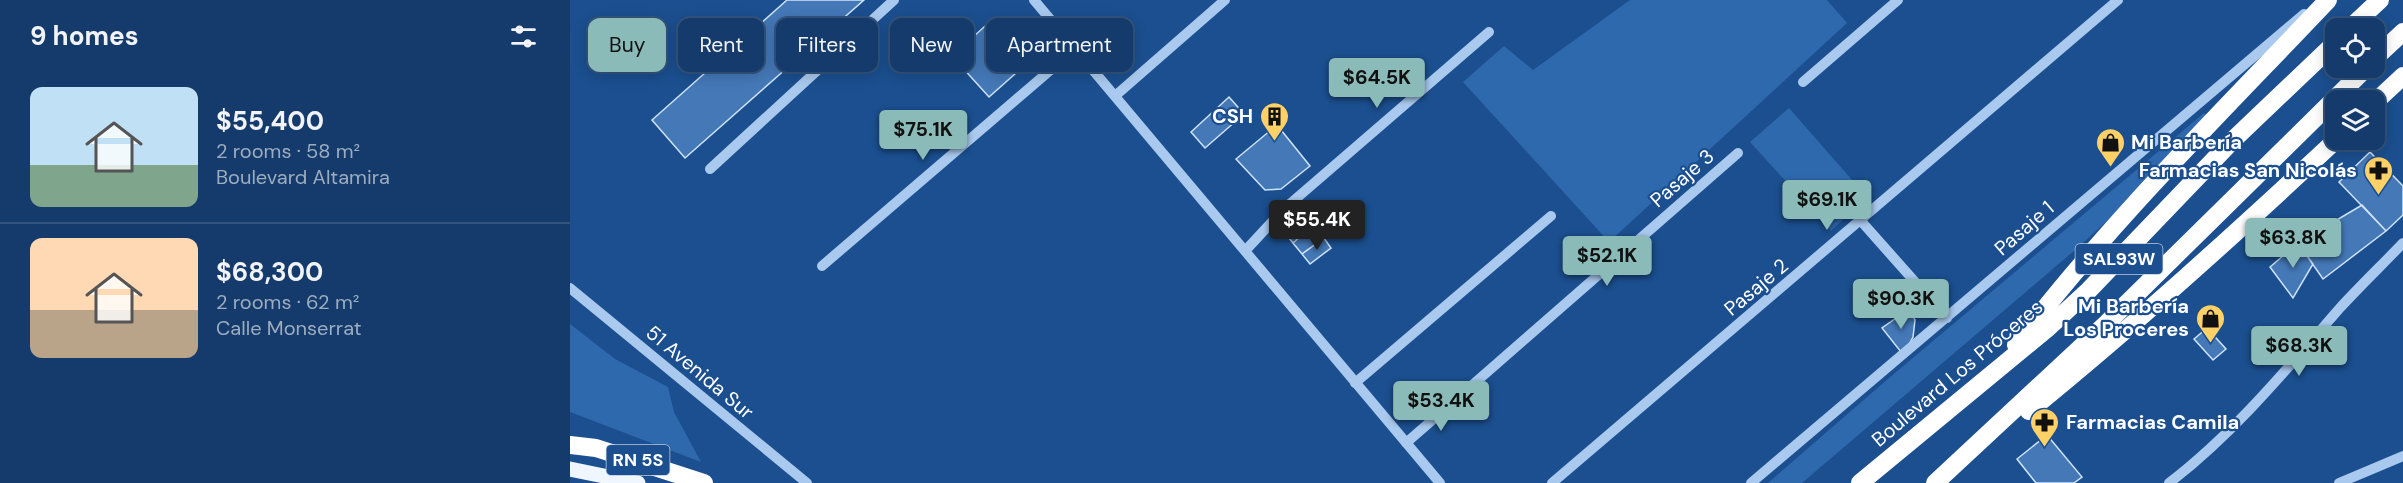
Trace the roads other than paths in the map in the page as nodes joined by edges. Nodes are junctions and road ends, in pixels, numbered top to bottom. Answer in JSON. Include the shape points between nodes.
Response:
{"nodes":[{"id":1,"x":894,"y":0,"type":"edge"},
{"id":2,"x":1034,"y":0,"type":"edge"},
{"id":3,"x":1224,"y":0,"type":"edge"},
{"id":4,"x":1898,"y":0,"type":"edge"},
{"id":5,"x":2118,"y":0,"type":"edge"},
{"id":6,"x":2320,"y":0,"type":"edge"},
{"id":7,"x":2328,"y":0,"type":"edge"},
{"id":8,"x":2380,"y":0,"type":"edge"},
{"id":9,"x":1049,"y":18,"type":"edge"},
{"id":10,"x":2360,"y":18,"type":"edge"},
{"id":11,"x":1489,"y":32,"type":"dead end"},
{"id":12,"x":2403,"y":32,"type":"edge"},
{"id":13,"x":2385,"y":49,"type":"edge"},
{"id":14,"x":2325,"y":52,"type":"edge"},
{"id":15,"x":1048,"y":72,"type":"edge"},
{"id":16,"x":1094,"y":72,"type":"edge"},
{"id":17,"x":2403,"y":76,"type":"edge"},
{"id":18,"x":2356,"y":78,"type":"edge"},
{"id":19,"x":1803,"y":82,"type":"dead end"},
{"id":20,"x":2385,"y":93,"type":"edge"},
{"id":21,"x":1114,"y":96,"type":"junction"},
{"id":22,"x":2325,"y":150,"type":"edge"},
{"id":23,"x":1738,"y":153,"type":"dead end"},
{"id":24,"x":710,"y":170,"type":"dead end"},
{"id":25,"x":1551,"y":216,"type":"dead end"},
{"id":26,"x":1861,"y":221,"type":"junction"},
{"id":27,"x":2403,"y":243,"type":"edge"},
{"id":28,"x":1245,"y":252,"type":"junction"},
{"id":29,"x":822,"y":266,"type":"dead end"},
{"id":30,"x":570,"y":288,"type":"edge"},
{"id":31,"x":1947,"y":318,"type":"junction"},
{"id":32,"x":1998,"y":367,"type":"junction"},
{"id":33,"x":1355,"y":383,"type":"junction"},
{"id":34,"x":1406,"y":443,"type":"junction"},
{"id":35,"x":570,"y":445,"type":"edge"},
{"id":36,"x":2403,"y":456,"type":"edge"},
{"id":37,"x":570,"y":469,"type":"edge"},
{"id":38,"x":638,"y":483,"type":"edge"},
{"id":39,"x":704,"y":483,"type":"edge"},
{"id":40,"x":807,"y":483,"type":"edge"},
{"id":41,"x":1440,"y":483,"type":"edge"},
{"id":42,"x":1552,"y":483,"type":"edge"},
{"id":43,"x":1751,"y":483,"type":"edge"},
{"id":44,"x":1860,"y":483,"type":"edge"},
{"id":45,"x":1936,"y":483,"type":"edge"},
{"id":46,"x":2169,"y":483,"type":"edge"},
{"id":47,"x":2338,"y":483,"type":"edge"}],
"edges":[{"from":1,"to":24,"type":"street"},
{"from":2,"to":9,"type":"street"},
{"from":3,"to":21,"type":"street"},
{"from":4,"to":19,"type":"street"},
{"from":5,"to":26,"type":"street","name":"Pasaje 2"},
{"from":6,"to":31,"type":"street","name":"Pasaje 1"},
{"from":7,"to":32,"type":"highway","via":[[2104,237]]},
{"from":8,"to":10,"type":"highway"},
{"from":11,"to":28,"type":"street","via":[[1284,209]]},
{"from":12,"to":13,"type":"highway"},
{"from":14,"to":32,"type":"highway","name":"Boulevard Los Próceres","number":"SAL93W","via":[[2232,141],[2089,290]]},
{"from":15,"to":29,"type":"street"},
{"from":16,"to":21,"type":"street"},
{"from":17,"to":20,"type":"highway"},
{"from":18,"to":45,"type":"highway","number":"SAL93W","via":[[2108,322]]},
{"from":21,"to":28,"type":"street"},
{"from":22,"to":45,"type":"highway","via":[[2107,348]]},
{"from":23,"to":34,"type":"street","name":"Pasaje 3"},
{"from":25,"to":33,"type":"street"},
{"from":26,"to":31,"type":"street"},
{"from":26,"to":42,"type":"street","name":"Pasaje 2"},
{"from":27,"to":46,"type":"street","via":[[2245,414]]},
{"from":28,"to":33,"type":"street"},
{"from":30,"to":40,"type":"street","name":"51 Avenida Sur"},
{"from":31,"to":43,"type":"street","name":"Pasaje 1"},
{"from":32,"to":44,"type":"highway","name":"Boulevard Los Próceres","number":"SAL93W"},
{"from":33,"to":34,"type":"street"},
{"from":34,"to":41,"type":"street"},
{"from":35,"to":39,"type":"highway","number":"RN 5S","via":[[596,448]]},
{"from":36,"to":47,"type":"street"},
{"from":37,"to":38,"type":"main road"}]}
